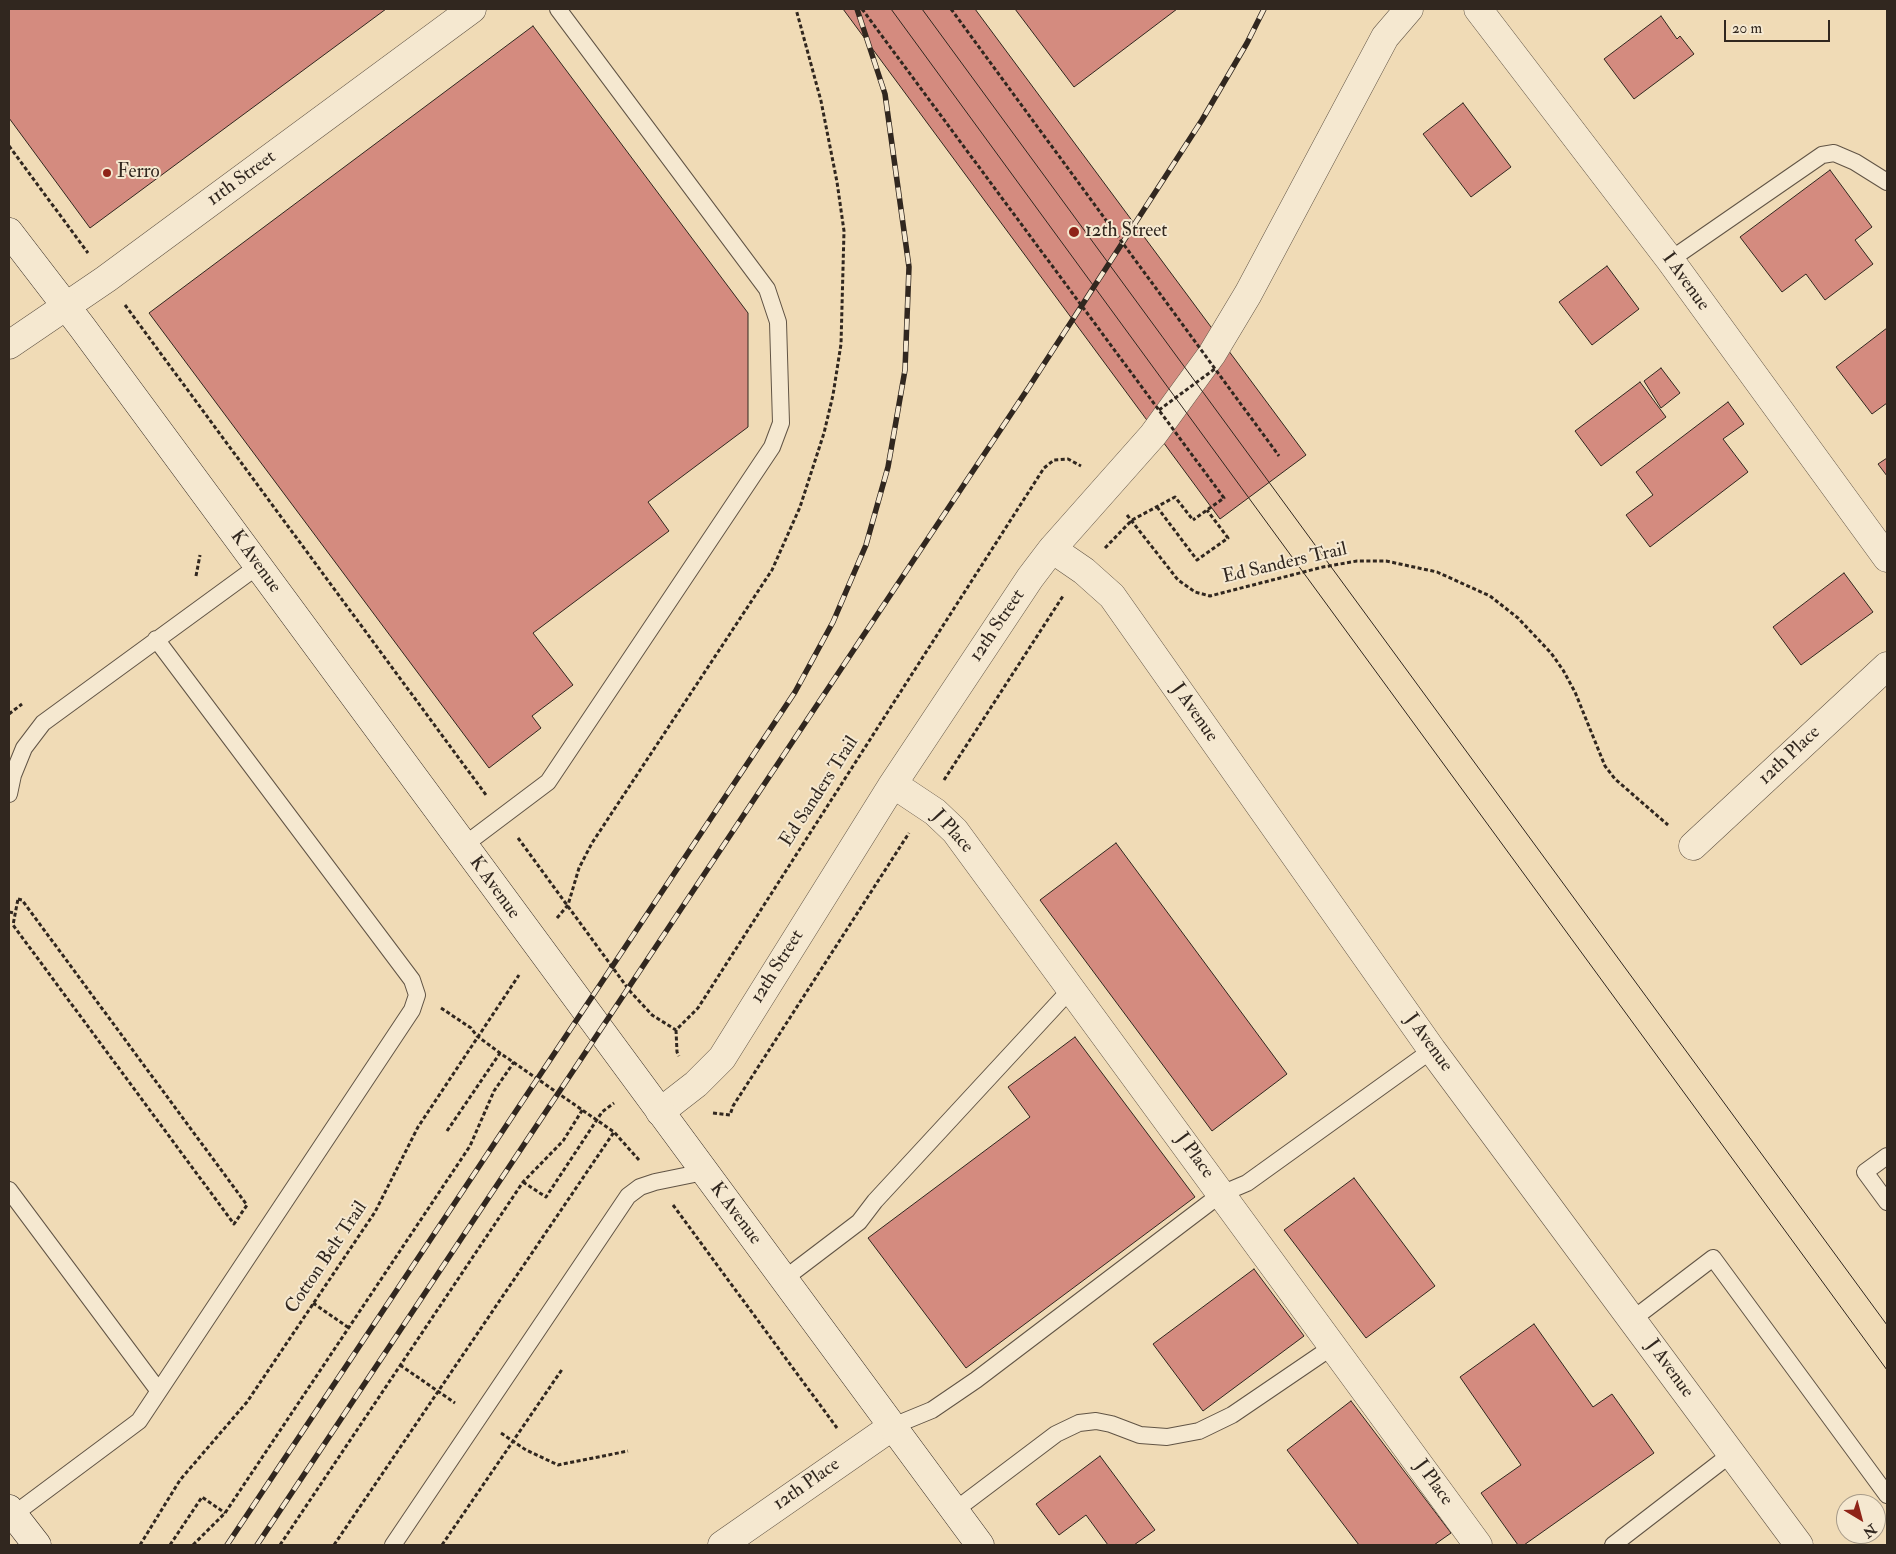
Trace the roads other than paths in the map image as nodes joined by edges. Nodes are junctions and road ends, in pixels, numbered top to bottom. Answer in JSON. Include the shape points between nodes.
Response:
{"nodes":[{"id":1,"x":472,"y":9,"type":"edge"},
{"id":2,"x":558,"y":9,"type":"edge"},
{"id":3,"x":1409,"y":9,"type":"edge"},
{"id":4,"x":1478,"y":9,"type":"edge"},
{"id":5,"x":1887,"y":182,"type":"edge"},
{"id":6,"x":9,"y":232,"type":"edge"},
{"id":7,"x":1670,"y":260,"type":"junction"},
{"id":8,"x":67,"y":307,"type":"junction"},
{"id":9,"x":9,"y":345,"type":"edge"},
{"id":10,"x":1052,"y":549,"type":"junction"},
{"id":11,"x":1887,"y":558,"type":"edge"},
{"id":12,"x":258,"y":566,"type":"junction"},
{"id":13,"x":156,"y":639,"type":"junction"},
{"id":14,"x":1887,"y":666,"type":"edge"},
{"id":15,"x":893,"y":784,"type":"junction"},
{"id":16,"x":9,"y":794,"type":"edge"},
{"id":17,"x":464,"y":846,"type":"junction"},
{"id":18,"x":1694,"y":846,"type":"road end"},
{"id":19,"x":1071,"y":989,"type":"junction"},
{"id":20,"x":1432,"y":1050,"type":"junction"},
{"id":21,"x":660,"y":1112,"type":"junction"},
{"id":22,"x":1887,"y":1156,"type":"edge"},
{"id":23,"x":704,"y":1172,"type":"junction"},
{"id":24,"x":9,"y":1190,"type":"edge"},
{"id":25,"x":1221,"y":1194,"type":"junction"},
{"id":26,"x":1887,"y":1202,"type":"edge"},
{"id":27,"x":784,"y":1279,"type":"junction"},
{"id":28,"x":1633,"y":1319,"type":"junction"},
{"id":29,"x":1332,"y":1346,"type":"junction"},
{"id":30,"x":158,"y":1390,"type":"junction"},
{"id":31,"x":892,"y":1426,"type":"junction"},
{"id":32,"x":1731,"y":1454,"type":"junction"},
{"id":33,"x":1887,"y":1495,"type":"edge"},
{"id":34,"x":954,"y":1510,"type":"junction"},
{"id":35,"x":11,"y":1512,"type":"edge"},
{"id":36,"x":37,"y":1545,"type":"edge"},
{"id":37,"x":393,"y":1545,"type":"edge"},
{"id":38,"x":722,"y":1545,"type":"edge"},
{"id":39,"x":980,"y":1545,"type":"edge"},
{"id":40,"x":1478,"y":1545,"type":"edge"},
{"id":41,"x":1614,"y":1545,"type":"edge"},
{"id":42,"x":1799,"y":1545,"type":"edge"}],
"edges":[{"from":1,"to":8,"type":"street","name":"11th Street"},
{"from":2,"to":17,"type":"lane","via":[[766,289],[778,322],[781,423],[772,447],[548,782]]},
{"from":3,"to":10,"type":"street","name":"12th Street","via":[[1385,37],[1248,294],[1212,354],[1153,435]]},
{"from":4,"to":7,"type":"street","name":"I Avenue"},
{"from":5,"to":7,"type":"lane","via":[[1856,162],[1834,153],[1822,155]]},
{"from":6,"to":8,"type":"street","name":"K Avenue"},
{"from":7,"to":11,"type":"street","name":"I Avenue"},
{"from":8,"to":9,"type":"street","name":"11th Street"},
{"from":8,"to":12,"type":"street","name":"K Avenue"},
{"from":10,"to":15,"type":"street","name":"12th Street"},
{"from":10,"to":20,"type":"street","name":"J Avenue","via":[[1112,596]]},
{"from":12,"to":13,"type":"lane"},
{"from":12,"to":17,"type":"street","name":"K Avenue"},
{"from":13,"to":16,"type":"lane","via":[[43,723],[24,748]]},
{"from":13,"to":30,"type":"lane","via":[[412,980],[417,995],[412,1010]]},
{"from":14,"to":18,"type":"street","name":"12th Place"},
{"from":15,"to":19,"type":"street","name":"J Place","via":[[936,812],[955,831]]},
{"from":15,"to":21,"type":"street","name":"12th Street","via":[[722,1058],[696,1084]]},
{"from":17,"to":21,"type":"street","name":"K Avenue"},
{"from":19,"to":25,"type":"street","name":"J Place"},
{"from":19,"to":27,"type":"lane","via":[[875,1201],[860,1222]]},
{"from":20,"to":25,"type":"lane","via":[[1247,1183]]},
{"from":20,"to":28,"type":"street","name":"J Avenue"},
{"from":21,"to":23,"type":"street","name":"K Avenue"},
{"from":22,"to":26,"type":"lane","via":[[1865,1172]]},
{"from":23,"to":27,"type":"street","name":"K Avenue"},
{"from":23,"to":37,"type":"lane","via":[[655,1182],[628,1196]]},
{"from":24,"to":30,"type":"lane"},
{"from":25,"to":29,"type":"street","name":"J Place"},
{"from":25,"to":31,"type":"lane","via":[[976,1380],[932,1410]]},
{"from":27,"to":31,"type":"street","name":"K Avenue"},
{"from":28,"to":32,"type":"street","name":"J Avenue"},
{"from":28,"to":33,"type":"lane","via":[[1713,1258]]},
{"from":29,"to":34,"type":"lane","via":[[1232,1415],[1199,1431],[1167,1437],[1140,1435],[1096,1421],[1080,1423],[1056,1434]]},
{"from":29,"to":40,"type":"street","name":"J Place"},
{"from":30,"to":35,"type":"lane","via":[[139,1421]]},
{"from":31,"to":34,"type":"street","name":"K Avenue"},
{"from":31,"to":38,"type":"street","name":"12th Place"},
{"from":32,"to":41,"type":"lane"},
{"from":32,"to":42,"type":"street","name":"J Avenue"},
{"from":34,"to":39,"type":"street","name":"K Avenue"},
{"from":35,"to":36,"type":"street"}]}
